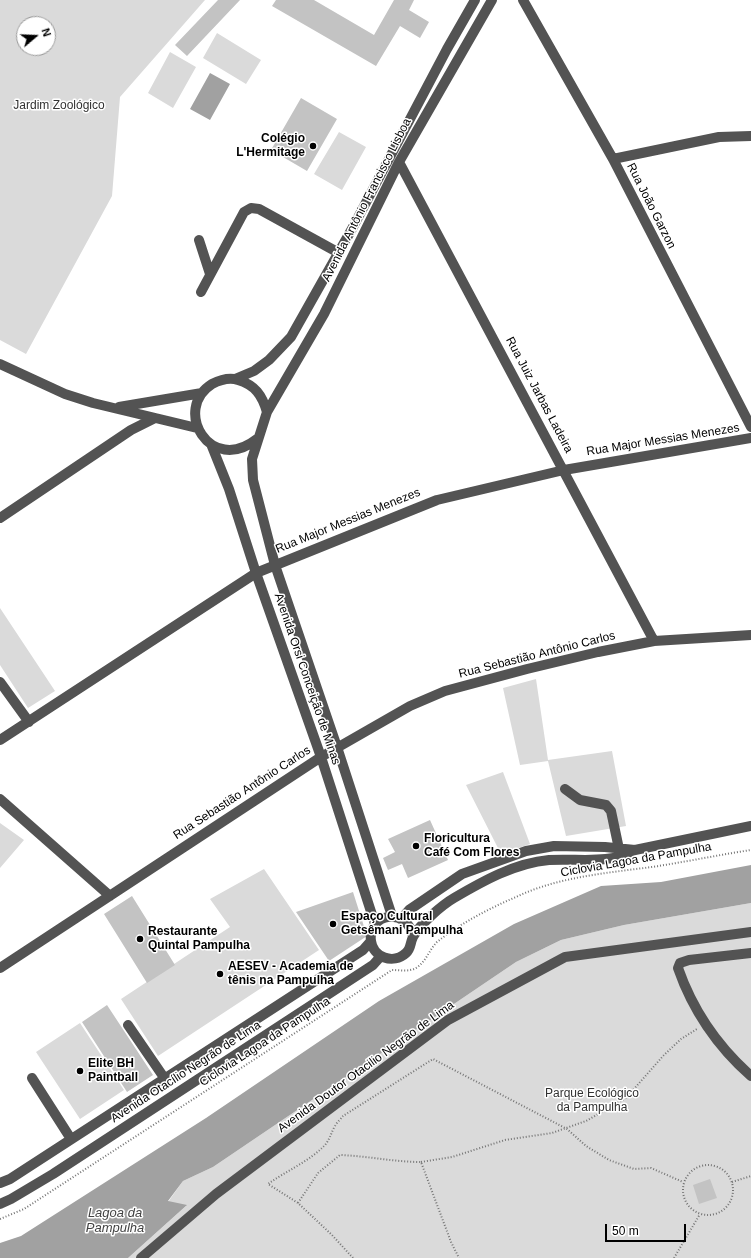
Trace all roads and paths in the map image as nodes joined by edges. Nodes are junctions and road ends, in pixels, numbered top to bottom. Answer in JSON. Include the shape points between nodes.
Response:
{"nodes":[{"id":1,"x":476,"y":0,"type":"edge"},
{"id":2,"x":492,"y":0,"type":"edge"},
{"id":3,"x":523,"y":0,"type":"edge"},
{"id":4,"x":751,"y":136,"type":"edge"},
{"id":5,"x":613,"y":159,"type":"junction"},
{"id":6,"x":399,"y":162,"type":"junction"},
{"id":7,"x":199,"y":240,"type":"dead end"},
{"id":8,"x":339,"y":253,"type":"junction"},
{"id":9,"x":210,"y":274,"type":"junction"},
{"id":10,"x":200,"y":292,"type":"dead end"},
{"id":11,"x":0,"y":364,"type":"edge"},
{"id":12,"x":235,"y":379,"type":"junction"},
{"id":13,"x":202,"y":393,"type":"junction"},
{"id":14,"x":114,"y":408,"type":"junction"},
{"id":15,"x":267,"y":412,"type":"junction"},
{"id":16,"x":154,"y":418,"type":"junction"},
{"id":17,"x":751,"y":427,"type":"edge"},
{"id":18,"x":198,"y":428,"type":"junction"},
{"id":19,"x":751,"y":438,"type":"edge"},
{"id":20,"x":257,"y":439,"type":"junction"},
{"id":21,"x":210,"y":444,"type":"junction"},
{"id":22,"x":564,"y":470,"type":"junction"},
{"id":23,"x":0,"y":518,"type":"edge"},
{"id":24,"x":275,"y":565,"type":"junction"},
{"id":25,"x":256,"y":573,"type":"junction"},
{"id":26,"x":751,"y":635,"type":"edge"},
{"id":27,"x":654,"y":641,"type":"junction"},
{"id":28,"x":0,"y":682,"type":"edge"},
{"id":29,"x":29,"y":722,"type":"junction"},
{"id":30,"x":0,"y":740,"type":"edge"},
{"id":31,"x":337,"y":747,"type":"junction"},
{"id":32,"x":321,"y":757,"type":"junction"},
{"id":33,"x":565,"y":789,"type":"dead end"},
{"id":34,"x":0,"y":799,"type":"edge"},
{"id":35,"x":751,"y":826,"type":"edge"},
{"id":36,"x":619,"y":849,"type":"junction"},
{"id":37,"x":635,"y":850,"type":"junction"},
{"id":38,"x":751,"y":850,"type":"edge"},
{"id":39,"x":110,"y":896,"type":"junction"},
{"id":40,"x":397,"y":917,"type":"junction"},
{"id":41,"x":375,"y":924,"type":"junction"},
{"id":42,"x":751,"y":932,"type":"edge"},
{"id":43,"x":413,"y":937,"type":"junction"},
{"id":44,"x":371,"y":941,"type":"junction"},
{"id":45,"x":751,"y":953,"type":"edge"},
{"id":46,"x":381,"y":956,"type":"junction"},
{"id":47,"x":0,"y":968,"type":"edge"},
{"id":48,"x":704,"y":1024,"type":"junction"},
{"id":49,"x":128,"y":1025,"type":"dead end"},
{"id":50,"x":751,"y":1076,"type":"edge"},
{"id":51,"x":32,"y":1078,"type":"dead end"},
{"id":52,"x":165,"y":1079,"type":"junction"},
{"id":53,"x":567,"y":1129,"type":"junction"},
{"id":54,"x":71,"y":1139,"type":"junction"},
{"id":55,"x":421,"y":1162,"type":"junction"},
{"id":56,"x":751,"y":1176,"type":"edge"},
{"id":57,"x":1,"y":1180,"type":"edge"},
{"id":58,"x":683,"y":1182,"type":"junction"},
{"id":59,"x":732,"y":1182,"type":"junction"},
{"id":60,"x":298,"y":1203,"type":"junction"},
{"id":61,"x":0,"y":1204,"type":"edge"},
{"id":62,"x":700,"y":1214,"type":"junction"},
{"id":63,"x":0,"y":1219,"type":"edge"},
{"id":64,"x":141,"y":1258,"type":"edge"},
{"id":65,"x":353,"y":1258,"type":"edge"},
{"id":66,"x":459,"y":1258,"type":"edge"},
{"id":67,"x":674,"y":1258,"type":"edge"}],
"edges":[{"from":1,"to":8,"type":"street","name":"Avenida Antônio Francisco Lisboa","via":[[447,48]]},
{"from":2,"to":6,"type":"street","name":"Avenida Antônio Francisco Lisboa"},
{"from":3,"to":5,"type":"street","name":"Rua João Garzon"},
{"from":4,"to":5,"type":"street","via":[[719,137]]},
{"from":5,"to":17,"type":"street","name":"Rua João Garzon"},
{"from":6,"to":15,"type":"street","name":"Avenida Antônio Francisco Lisboa","via":[[324,314]]},
{"from":6,"to":22,"type":"street","name":"Rua Juiz Jarbas Ladeira"},
{"from":7,"to":9,"type":"street"},
{"from":8,"to":9,"type":"street","via":[[259,209],[251,208],[244,212]]},
{"from":8,"to":12,"type":"street","name":"Avenida Antônio Francisco Lisboa","via":[[291,337],[269,360],[254,371]]},
{"from":9,"to":10,"type":"street"},
{"from":11,"to":14,"type":"street","via":[[65,394]]},
{"from":12,"to":13,"type":"street","via":[[217,381]]},
{"from":12,"to":15,"type":"street","via":[[247,382],[257,390],[264,400]]},
{"from":13,"to":14,"type":"street"},
{"from":13,"to":18,"type":"street","via":[[195,410]]},
{"from":14,"to":16,"type":"street"},
{"from":15,"to":20,"type":"street"},
{"from":16,"to":18,"type":"street"},
{"from":16,"to":23,"type":"street","via":[[131,430]]},
{"from":18,"to":21,"type":"street"},
{"from":19,"to":22,"type":"street","name":"Rua Major Messias Menezes"},
{"from":20,"to":21,"type":"street","via":[[247,447],[235,451],[222,450]]},
{"from":20,"to":24,"type":"street","name":"Avenida Orsi Conceição de Minas","via":[[252,459],[253,480]]},
{"from":21,"to":25,"type":"street","name":"Avenida Orsi Conceição de Minas","via":[[229,489]]},
{"from":22,"to":24,"type":"street","name":"Rua Major Messias Menezes","via":[[437,500]]},
{"from":22,"to":27,"type":"street","name":"Rua Juiz Jarbas Ladeira"},
{"from":24,"to":25,"type":"street","name":"Rua Major Messias Menezes"},
{"from":24,"to":31,"type":"street","name":"Avenida Orsi Conceição de Minas"},
{"from":25,"to":29,"type":"street","name":"Rua Major Messias Menezes"},
{"from":25,"to":32,"type":"street","name":"Avenida Orsi Conceição de Minas"},
{"from":26,"to":27,"type":"street","name":"Rua Sebastião Antônio Carlos"},
{"from":27,"to":31,"type":"street","name":"Rua Sebastião Antônio Carlos","via":[[527,669],[445,691],[393,715]]},
{"from":28,"to":29,"type":"street"},
{"from":29,"to":30,"type":"street","name":"Rua Major Messias Menezes"},
{"from":31,"to":32,"type":"street","name":"Rua Sebastião Antônio Carlos"},
{"from":31,"to":40,"type":"street","name":"Avenida Orsi Conceição de Minas"},
{"from":32,"to":39,"type":"street","name":"Rua Sebastião Antônio Carlos"},
{"from":32,"to":41,"type":"street","name":"Avenida Orsi Conceição de Minas"},
{"from":33,"to":36,"type":"street","via":[[580,800],[606,805],[611,811]]},
{"from":34,"to":39,"type":"street"},
{"from":35,"to":37,"type":"street"},
{"from":36,"to":37,"type":"street"},
{"from":36,"to":40,"type":"street","via":[[554,846],[526,851],[462,874]]},
{"from":37,"to":43,"type":"street","via":[[611,859],[549,860],[520,866],[495,876],[453,899],[432,915]]},
{"from":38,"to":63,"type":"path","name":"Ciclovia Lagoa da Pampulha","via":[[588,876],[550,884],[517,896],[456,926],[435,944],[426,959],[416,968],[407,971],[392,970],[137,1138],[24,1209]]},
{"from":39,"to":47,"type":"street","name":"Rua Sebastião Antônio Carlos"},
{"from":40,"to":41,"type":"street","via":[[386,917]]},
{"from":40,"to":43,"type":"street","via":[[409,925]]},
{"from":41,"to":44,"type":"street"},
{"from":42,"to":64,"type":"street","name":"Avenida Doutor Otacilio Negrão de Lima","via":[[564,957],[448,1020],[216,1194]]},
{"from":43,"to":46,"type":"street","via":[[410,949],[402,956],[392,959]]},
{"from":44,"to":46,"type":"street"},
{"from":44,"to":52,"type":"street","name":"Avenida Otacílio Negrão de Lima","via":[[363,950]]},
{"from":45,"to":48,"type":"street","via":[[680,963],[678,968],[683,981]]},
{"from":46,"to":61,"type":"street","name":"Avenida Otacílio Negrão de Lima","via":[[374,965],[53,1174]]},
{"from":48,"to":50,"type":"street","via":[[733,1060]]},
{"from":48,"to":53,"type":"path","via":[[681,1039],[663,1056],[626,1098]]},
{"from":49,"to":52,"type":"street"},
{"from":51,"to":54,"type":"street"},
{"from":52,"to":54,"type":"street","name":"Avenida Otacílio Negrão de Lima"},
{"from":53,"to":55,"type":"path","via":[[505,1140],[452,1157]]},
{"from":53,"to":58,"type":"path","via":[[586,1146],[609,1160],[634,1170],[652,1168]]},
{"from":53,"to":60,"type":"path","via":[[433,1059],[343,1116],[325,1145],[312,1157],[268,1184]]},
{"from":54,"to":57,"type":"street","name":"Avenida Otacílio Negrão de Lima"},
{"from":55,"to":60,"type":"path","via":[[340,1155],[318,1173]]},
{"from":55,"to":66,"type":"path"},
{"from":56,"to":59,"type":"path"},
{"from":58,"to":59,"type":"path","via":[[688,1173],[698,1166],[707,1164],[718,1166],[725,1171]]},
{"from":58,"to":62,"type":"path","via":[[682,1194],[685,1202]]},
{"from":59,"to":62,"type":"path","via":[[733,1195],[727,1207],[712,1216]]},
{"from":60,"to":65,"type":"path"},
{"from":62,"to":67,"type":"path"}]}
